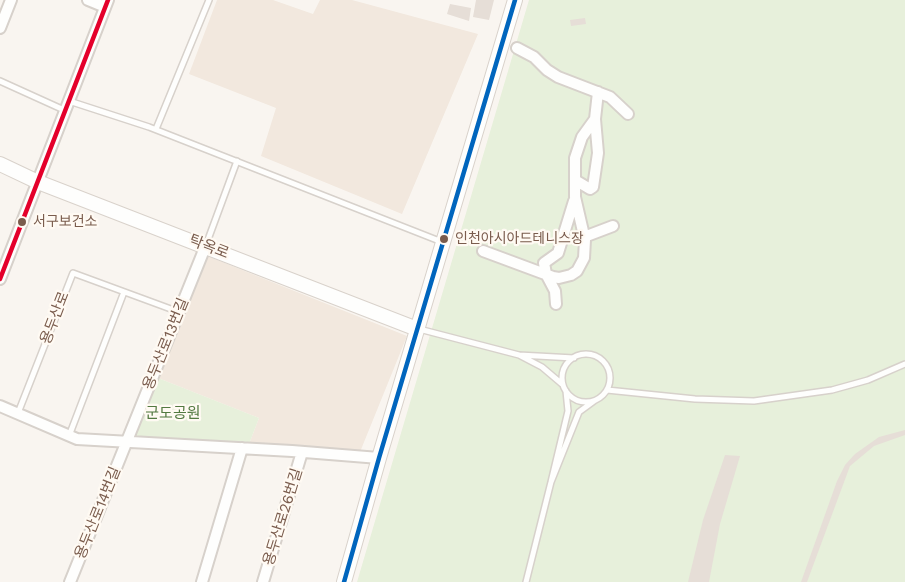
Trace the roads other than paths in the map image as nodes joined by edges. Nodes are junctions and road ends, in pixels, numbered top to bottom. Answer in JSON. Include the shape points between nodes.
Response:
{"nodes":[{"id":1,"x":11,"y":0,"type":"edge"},
{"id":2,"x":88,"y":0,"type":"edge"},
{"id":3,"x":209,"y":0,"type":"edge"},
{"id":4,"x":515,"y":0,"type":"edge"},
{"id":5,"x":106,"y":4,"type":"edge"},
{"id":6,"x":0,"y":28,"type":"edge"},
{"id":7,"x":517,"y":48,"type":"dead end"},
{"id":8,"x":0,"y":81,"type":"edge"},
{"id":9,"x":598,"y":92,"type":"junction"},
{"id":10,"x":66,"y":105,"type":"junction"},
{"id":11,"x":628,"y":114,"type":"dead end"},
{"id":12,"x":595,"y":119,"type":"junction"},
{"id":13,"x":156,"y":129,"type":"junction"},
{"id":14,"x":237,"y":161,"type":"junction"},
{"id":15,"x":0,"y":164,"type":"edge"},
{"id":16,"x":576,"y":180,"type":"junction"},
{"id":17,"x":38,"y":182,"type":"junction"},
{"id":18,"x":575,"y":197,"type":"junction"},
{"id":19,"x":612,"y":226,"type":"dead end"},
{"id":20,"x":584,"y":237,"type":"junction"},
{"id":21,"x":443,"y":243,"type":"junction"},
{"id":22,"x":206,"y":245,"type":"junction"},
{"id":23,"x":483,"y":251,"type":"dead end"},
{"id":24,"x":546,"y":274,"type":"junction"},
{"id":25,"x":0,"y":279,"type":"edge"},
{"id":26,"x":124,"y":292,"type":"junction"},
{"id":27,"x":556,"y":304,"type":"dead end"},
{"id":28,"x":179,"y":312,"type":"junction"},
{"id":29,"x":417,"y":329,"type":"junction"},
{"id":30,"x":519,"y":356,"type":"junction"},
{"id":31,"x":574,"y":358,"type":"junction"},
{"id":32,"x":905,"y":364,"type":"edge"},
{"id":33,"x":563,"y":384,"type":"junction"},
{"id":34,"x":607,"y":390,"type":"junction"},
{"id":35,"x":566,"y":391,"type":"junction"},
{"id":36,"x":594,"y":401,"type":"junction"},
{"id":37,"x":0,"y":406,"type":"edge"},
{"id":38,"x":18,"y":413,"type":"junction"},
{"id":39,"x":69,"y":436,"type":"junction"},
{"id":40,"x":127,"y":443,"type":"junction"},
{"id":41,"x":242,"y":448,"type":"junction"},
{"id":42,"x":302,"y":452,"type":"junction"},
{"id":43,"x":379,"y":458,"type":"junction"},
{"id":44,"x":551,"y":482,"type":"junction"},
{"id":45,"x":70,"y":582,"type":"edge"},
{"id":46,"x":202,"y":582,"type":"edge"},
{"id":47,"x":263,"y":582,"type":"edge"},
{"id":48,"x":344,"y":582,"type":"edge"},
{"id":49,"x":526,"y":582,"type":"edge"}],
"edges":[{"from":1,"to":6,"type":"street"},
{"from":2,"to":5,"type":"street"},
{"from":3,"to":13,"type":"lane"},
{"from":4,"to":21,"type":"main road"},
{"from":5,"to":10,"type":"street"},
{"from":7,"to":9,"type":"street","via":[[558,77]]},
{"from":8,"to":10,"type":"lane"},
{"from":9,"to":11,"type":"street","via":[[610,97]]},
{"from":9,"to":12,"type":"street"},
{"from":10,"to":13,"type":"lane"},
{"from":10,"to":17,"type":"street"},
{"from":12,"to":16,"type":"street","via":[[578,149]]},
{"from":12,"to":16,"type":"street","via":[[598,153],[593,187]]},
{"from":13,"to":14,"type":"lane"},
{"from":14,"to":21,"type":"lane"},
{"from":14,"to":22,"type":"lane"},
{"from":15,"to":17,"type":"main road","name":"탁옥로"},
{"from":16,"to":18,"type":"street"},
{"from":17,"to":22,"type":"main road","name":"탁옥로"},
{"from":17,"to":25,"type":"street"},
{"from":18,"to":20,"type":"street"},
{"from":18,"to":24,"type":"street","via":[[558,253],[544,263]]},
{"from":19,"to":20,"type":"street"},
{"from":20,"to":24,"type":"street","via":[[584,258],[577,271],[559,278]]},
{"from":21,"to":29,"type":"main road"},
{"from":22,"to":28,"type":"street","name":"용두산로13번길"},
{"from":22,"to":29,"type":"main road","name":"탁옥로"},
{"from":23,"to":24,"type":"street"},
{"from":24,"to":27,"type":"street","via":[[555,291]]},
{"from":26,"to":28,"type":"lane","name":"용두산로"},
{"from":26,"to":38,"type":"lane","name":"용두산로","via":[[72,273]]},
{"from":26,"to":39,"type":"lane"},
{"from":28,"to":40,"type":"street","name":"용두산로13번길"},
{"from":29,"to":30,"type":"lane"},
{"from":29,"to":43,"type":"main road"},
{"from":30,"to":31,"type":"lane"},
{"from":30,"to":33,"type":"lane"},
{"from":31,"to":33,"type":"lane","via":[[564,369]]},
{"from":31,"to":34,"type":"lane","via":[[588,354],[603,361],[610,375]]},
{"from":32,"to":34,"type":"lane","via":[[832,390],[754,401]]},
{"from":33,"to":35,"type":"lane"},
{"from":34,"to":36,"type":"lane"},
{"from":35,"to":36,"type":"lane","via":[[578,401]]},
{"from":35,"to":44,"type":"lane","via":[[568,411]]},
{"from":36,"to":44,"type":"lane","via":[[579,412]]},
{"from":37,"to":38,"type":"street"},
{"from":38,"to":39,"type":"street"},
{"from":39,"to":40,"type":"street"},
{"from":40,"to":41,"type":"street"},
{"from":40,"to":45,"type":"street","name":"용두산로14번길"},
{"from":41,"to":42,"type":"street"},
{"from":41,"to":46,"type":"street"},
{"from":42,"to":43,"type":"street"},
{"from":42,"to":47,"type":"street","name":"용두산로26번길"},
{"from":43,"to":48,"type":"main road"},
{"from":44,"to":49,"type":"lane"}]}
